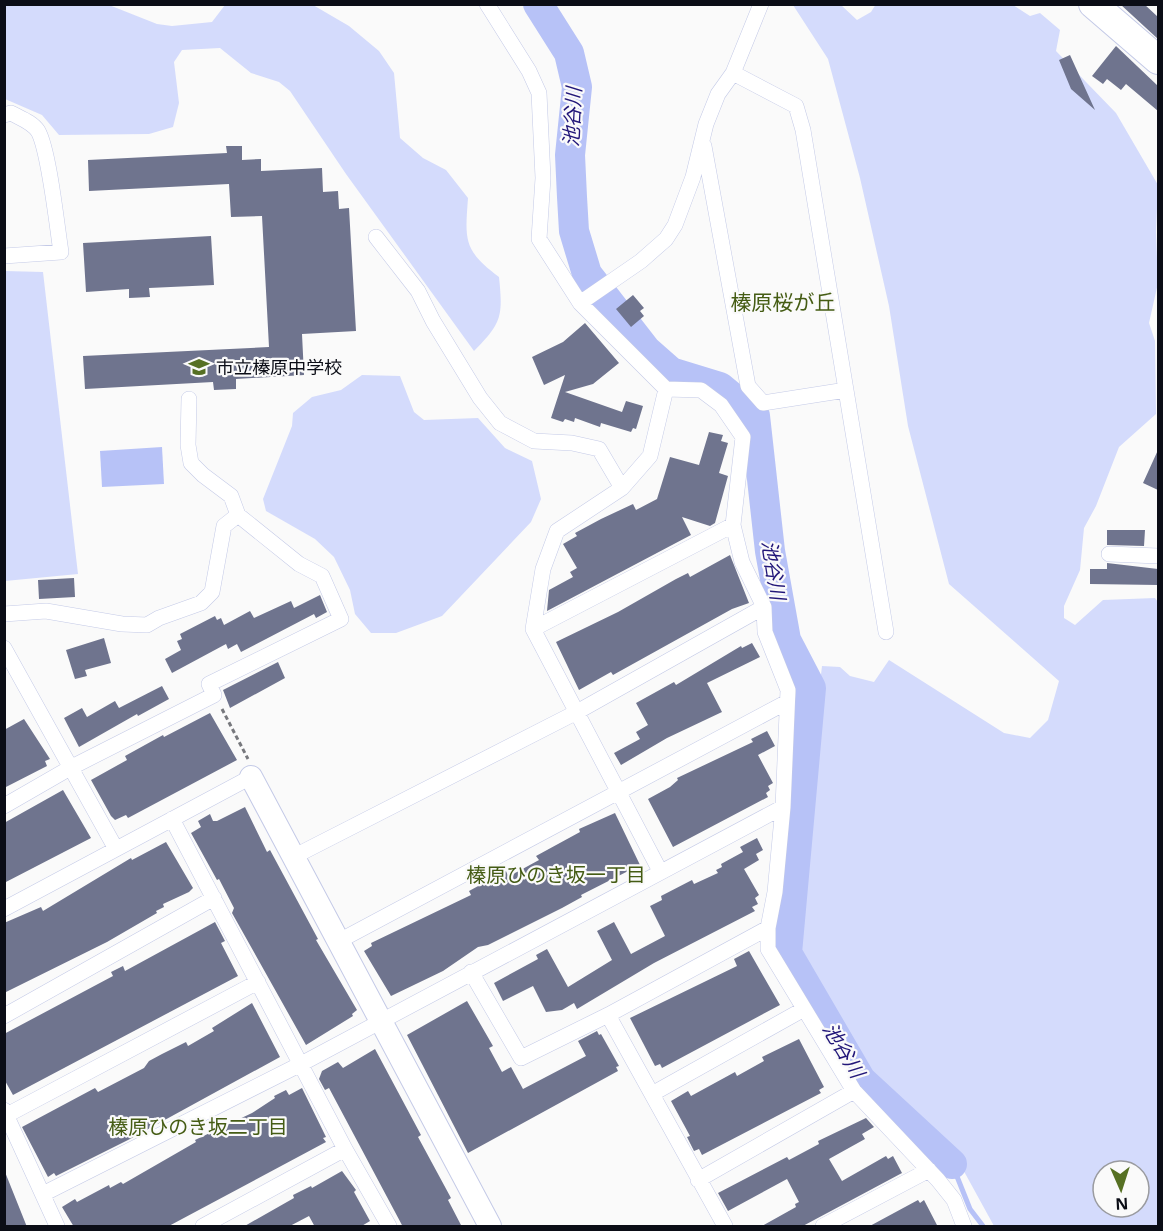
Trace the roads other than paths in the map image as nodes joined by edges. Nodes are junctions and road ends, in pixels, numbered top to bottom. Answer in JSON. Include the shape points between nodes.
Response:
{"nodes":[{"id":1,"x":488,"y":4,"type":"edge"},
{"id":2,"x":761,"y":4,"type":"edge"},
{"id":3,"x":1093,"y":4,"type":"edge"},
{"id":4,"x":1158,"y":60,"type":"edge"},
{"id":5,"x":733,"y":73,"type":"junction"},
{"id":6,"x":4,"y":115,"type":"edge"},
{"id":7,"x":703,"y":141,"type":"junction"},
{"id":8,"x":376,"y":237,"type":"dead end"},
{"id":9,"x":4,"y":256,"type":"edge"},
{"id":10,"x":580,"y":303,"type":"junction"},
{"id":11,"x":666,"y":389,"type":"junction"},
{"id":12,"x":846,"y":390,"type":"junction"},
{"id":13,"x":189,"y":399,"type":"dead end"},
{"id":14,"x":622,"y":488,"type":"junction"},
{"id":15,"x":238,"y":515,"type":"junction"},
{"id":16,"x":733,"y":525,"type":"junction"},
{"id":17,"x":1110,"y":554,"type":"dead end"},
{"id":18,"x":1158,"y":556,"type":"edge"},
{"id":19,"x":764,"y":607,"type":"junction"},
{"id":20,"x":4,"y":614,"type":"edge"},
{"id":21,"x":533,"y":629,"type":"junction"},
{"id":22,"x":886,"y":632,"type":"dead end"},
{"id":23,"x":4,"y":648,"type":"edge"},
{"id":24,"x":787,"y":702,"type":"junction"},
{"id":25,"x":577,"y":712,"type":"junction"},
{"id":26,"x":70,"y":768,"type":"junction"},
{"id":27,"x":251,"y":777,"type":"joint"},
{"id":28,"x":618,"y":793,"type":"junction"},
{"id":29,"x":4,"y":806,"type":"edge"},
{"id":30,"x":783,"y":807,"type":"junction"},
{"id":31,"x":172,"y":819,"type":"junction"},
{"id":32,"x":116,"y":849,"type":"junction"},
{"id":33,"x":295,"y":856,"type":"junction"},
{"id":34,"x":660,"y":871,"type":"junction"},
{"id":35,"x":214,"y":898,"type":"junction"},
{"id":36,"x":4,"y":909,"type":"edge"},
{"id":37,"x":768,"y":928,"type":"junction"},
{"id":38,"x":339,"y":940,"type":"junction"},
{"id":39,"x":471,"y":972,"type":"junction"},
{"id":40,"x":258,"y":982,"type":"junction"},
{"id":41,"x":804,"y":1010,"type":"junction"},
{"id":42,"x":608,"y":1015,"type":"junction"},
{"id":43,"x":4,"y":1016,"type":"edge"},
{"id":44,"x":381,"y":1019,"type":"junction"},
{"id":45,"x":301,"y":1064,"type":"junction"},
{"id":46,"x":854,"y":1091,"type":"junction"},
{"id":47,"x":652,"y":1094,"type":"junction"},
{"id":48,"x":6,"y":1113,"type":"edge"},
{"id":49,"x":345,"y":1149,"type":"junction"},
{"id":50,"x":929,"y":1170,"type":"junction"},
{"id":51,"x":698,"y":1180,"type":"junction"},
{"id":52,"x":43,"y":1194,"type":"junction"},
{"id":53,"x":57,"y":1227,"type":"edge"},
{"id":54,"x":203,"y":1227,"type":"edge"},
{"id":55,"x":389,"y":1227,"type":"edge"},
{"id":56,"x":490,"y":1227,"type":"edge"},
{"id":57,"x":725,"y":1227,"type":"edge"},
{"id":58,"x":823,"y":1227,"type":"edge"},
{"id":59,"x":964,"y":1227,"type":"edge"}],
"edges":[{"from":1,"to":10,"type":"street","via":[[539,93],[543,178],[539,239]]},
{"from":2,"to":5,"type":"street"},
{"from":3,"to":4,"type":"highway"},
{"from":5,"to":7,"type":"street","via":[[718,94]]},
{"from":5,"to":12,"type":"street","via":[[796,106]]},
{"from":6,"to":9,"type":"street","via":[[11,113],[28,121],[38,132],[61,252]]},
{"from":7,"to":10,"type":"street","via":[[675,225],[666,239]]},
{"from":7,"to":12,"type":"street","via":[[748,386],[763,403]]},
{"from":8,"to":14,"type":"street","via":[[418,291],[480,398],[500,423],[534,441],[598,449]]},
{"from":10,"to":11,"type":"street"},
{"from":11,"to":14,"type":"street","via":[[650,456]]},
{"from":11,"to":16,"type":"street","via":[[701,390],[721,405],[743,437]]},
{"from":12,"to":22,"type":"street"},
{"from":13,"to":15,"type":"street","via":[[189,459],[231,496]]},
{"from":14,"to":21,"type":"street","via":[[557,531],[543,569]]},
{"from":15,"to":20,"type":"street","via":[[224,526],[213,592],[201,603],[147,625],[46,611]]},
{"from":15,"to":26,"type":"street","via":[[299,564],[322,576],[341,619],[208,684],[214,694]]},
{"from":16,"to":19,"type":"street","via":[[742,562]]},
{"from":16,"to":21,"type":"street"},
{"from":17,"to":18,"type":"street"},
{"from":19,"to":24,"type":"street","via":[[765,632],[788,690]]},
{"from":19,"to":25,"type":"street"},
{"from":21,"to":25,"type":"street"},
{"from":23,"to":26,"type":"street"},
{"from":24,"to":28,"type":"street"},
{"from":24,"to":30,"type":"street"},
{"from":25,"to":28,"type":"street"},
{"from":25,"to":33,"type":"street"},
{"from":26,"to":29,"type":"street"},
{"from":26,"to":32,"type":"street"},
{"from":27,"to":31,"type":"street"},
{"from":27,"to":33,"type":"street"},
{"from":28,"to":34,"type":"street"},
{"from":28,"to":38,"type":"street"},
{"from":30,"to":34,"type":"street"},
{"from":30,"to":37,"type":"street"},
{"from":31,"to":32,"type":"street"},
{"from":31,"to":35,"type":"street"},
{"from":32,"to":36,"type":"street"},
{"from":33,"to":38,"type":"street"},
{"from":34,"to":39,"type":"street"},
{"from":35,"to":40,"type":"street"},
{"from":35,"to":43,"type":"street"},
{"from":37,"to":41,"type":"street","via":[[768,949]]},
{"from":37,"to":42,"type":"street"},
{"from":38,"to":44,"type":"street"},
{"from":39,"to":42,"type":"street","via":[[521,1058]]},
{"from":39,"to":44,"type":"street"},
{"from":40,"to":45,"type":"street"},
{"from":40,"to":48,"type":"street"},
{"from":41,"to":46,"type":"street"},
{"from":41,"to":47,"type":"street"},
{"from":42,"to":47,"type":"street"},
{"from":44,"to":45,"type":"street"},
{"from":44,"to":56,"type":"street"},
{"from":45,"to":49,"type":"street"},
{"from":45,"to":52,"type":"street"},
{"from":46,"to":50,"type":"street"},
{"from":46,"to":51,"type":"street"},
{"from":47,"to":51,"type":"street"},
{"from":48,"to":52,"type":"street"},
{"from":49,"to":54,"type":"street"},
{"from":49,"to":55,"type":"street"},
{"from":50,"to":58,"type":"street"},
{"from":50,"to":59,"type":"street","via":[[954,1200]]},
{"from":51,"to":57,"type":"street"},
{"from":52,"to":53,"type":"street"}]}
